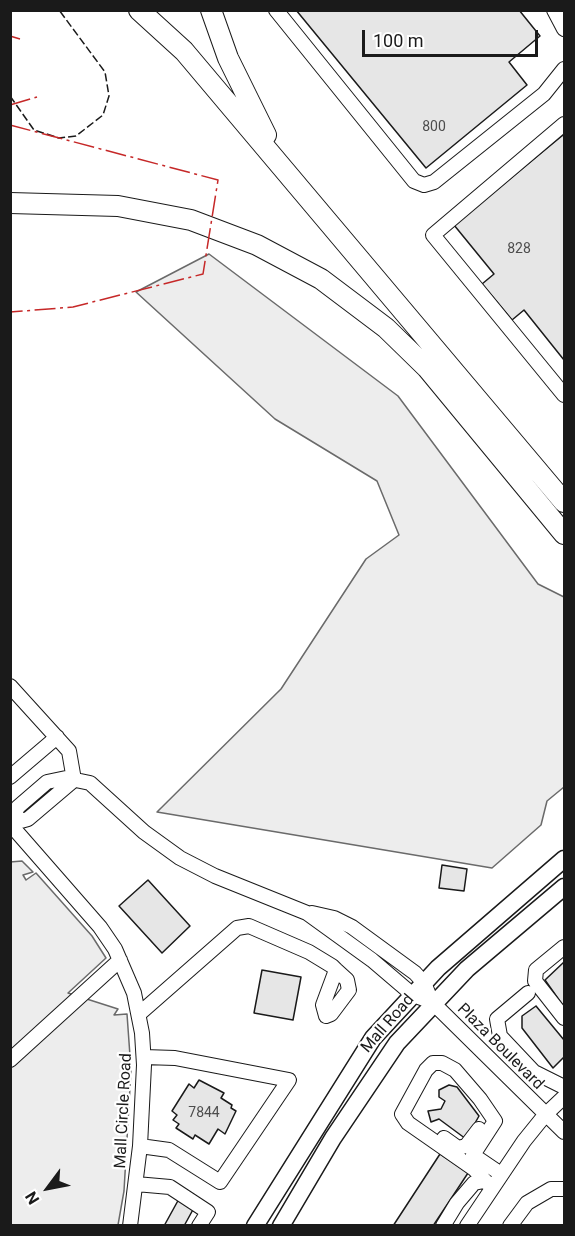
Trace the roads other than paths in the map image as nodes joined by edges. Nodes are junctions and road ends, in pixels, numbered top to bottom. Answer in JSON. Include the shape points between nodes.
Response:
{"nodes":[{"id":1,"x":139,"y":10,"type":"edge"},
{"id":2,"x":212,"y":10,"type":"edge"},
{"id":3,"x":276,"y":10,"type":"edge"},
{"id":4,"x":564,"y":69,"type":"edge"},
{"id":5,"x":564,"y":124,"type":"edge"},
{"id":6,"x":282,"y":167,"type":"junction"},
{"id":7,"x":10,"y":203,"type":"edge"},
{"id":8,"x":564,"y":395,"type":"edge"},
{"id":9,"x":564,"y":501,"type":"edge"},
{"id":10,"x":564,"y":534,"type":"edge"},
{"id":11,"x":10,"y":686,"type":"edge"},
{"id":12,"x":57,"y":737,"type":"junction"},
{"id":13,"x":10,"y":777,"type":"edge"},
{"id":14,"x":74,"y":780,"type":"junction"},
{"id":15,"x":10,"y":824,"type":"edge"},
{"id":16,"x":564,"y":859,"type":"edge"},
{"id":17,"x":564,"y":887,"type":"edge"},
{"id":18,"x":564,"y":946,"type":"edge"},
{"id":19,"x":120,"y":960,"type":"junction"},
{"id":20,"x":336,"y":970,"type":"dead end"},
{"id":21,"x":419,"y":989,"type":"junction"},
{"id":22,"x":528,"y":993,"type":"dead end"},
{"id":23,"x":432,"y":1002,"type":"junction"},
{"id":24,"x":139,"y":1014,"type":"junction"},
{"id":25,"x":564,"y":1018,"type":"edge"},
{"id":26,"x":144,"y":1057,"type":"junction"},
{"id":27,"x":10,"y":1060,"type":"edge"},
{"id":28,"x":455,"y":1070,"type":"junction"},
{"id":29,"x":564,"y":1088,"type":"edge"},
{"id":30,"x":564,"y":1097,"type":"edge"},
{"id":31,"x":545,"y":1115,"type":"junction"},
{"id":32,"x":408,"y":1118,"type":"junction"},
{"id":33,"x":564,"y":1132,"type":"edge"},
{"id":34,"x":140,"y":1146,"type":"junction"},
{"id":35,"x":501,"y":1174,"type":"junction"},
{"id":36,"x":136,"y":1184,"type":"junction"},
{"id":37,"x":488,"y":1184,"type":"junction"},
{"id":38,"x":564,"y":1189,"type":"edge"},
{"id":39,"x":130,"y":1226,"type":"edge"},
{"id":40,"x":200,"y":1226,"type":"edge"},
{"id":41,"x":255,"y":1226,"type":"edge"},
{"id":42,"x":280,"y":1226,"type":"edge"},
{"id":43,"x":443,"y":1226,"type":"edge"},
{"id":44,"x":467,"y":1226,"type":"edge"},
{"id":45,"x":510,"y":1226,"type":"edge"}],
"edges":[{"from":1,"to":6,"type":"highway","via":[[184,51]]},
{"from":2,"to":6,"type":"highway","via":[[228,58]]},
{"from":3,"to":4,"type":"street","via":[[414,181],[424,185],[434,182],[544,94]]},
{"from":5,"to":8,"type":"street","via":[[433,234]]},
{"from":6,"to":9,"type":"highway"},
{"from":7,"to":10,"type":"highway","via":[[118,206],[191,220],[257,245],[321,279],[386,328],[427,368]]},
{"from":11,"to":12,"type":"street"},
{"from":12,"to":13,"type":"street"},
{"from":12,"to":14,"type":"street","via":[[69,751]]},
{"from":14,"to":15,"type":"street","via":[[28,819]]},
{"from":14,"to":21,"type":"street","name":"Plaza Boulevard","via":[[90,783],[144,832],[180,858],[307,913],[334,918],[368,936]]},
{"from":15,"to":19,"type":"street","name":"Mall Circle Road","via":[[100,927]]},
{"from":16,"to":21,"type":"main road","name":"Mall Road"},
{"from":17,"to":23,"type":"main road","name":"Mall Road"},
{"from":18,"to":25,"type":"street","via":[[536,970],[535,981]]},
{"from":19,"to":24,"type":"street","name":"Mall Circle Road"},
{"from":19,"to":27,"type":"street"},
{"from":20,"to":24,"type":"street","via":[[309,952],[249,926],[237,928]]},
{"from":21,"to":23,"type":"street","name":"Plaza Boulevard"},
{"from":21,"to":41,"type":"main road","name":"Mall Road","via":[[365,1049]]},
{"from":22,"to":29,"type":"street","via":[[497,1019],[500,1036],[534,1072]]},
{"from":23,"to":31,"type":"street","name":"Plaza Boulevard"},
{"from":23,"to":42,"type":"main road","name":"Mall Road","via":[[374,1076]]},
{"from":24,"to":26,"type":"street","name":"Mall Circle Road"},
{"from":26,"to":34,"type":"street","name":"Mall Circle Road"},
{"from":26,"to":34,"type":"street","via":[[175,1058],[289,1080],[220,1182],[169,1150]]},
{"from":28,"to":32,"type":"street","via":[[442,1063],[433,1063],[426,1070],[405,1105],[402,1113]]},
{"from":28,"to":32,"type":"street","via":[[438,1071],[451,1078],[485,1119],[476,1136],[458,1148]]},
{"from":28,"to":35,"type":"street","via":[[495,1121],[473,1155]]},
{"from":30,"to":31,"type":"street"},
{"from":31,"to":33,"type":"street","name":"Plaza Boulevard"},
{"from":31,"to":35,"type":"street"},
{"from":32,"to":37,"type":"street"},
{"from":34,"to":36,"type":"street","name":"Mall Circle Road"},
{"from":35,"to":37,"type":"street"},
{"from":36,"to":39,"type":"street","name":"Mall Circle Road"},
{"from":36,"to":40,"type":"street","via":[[170,1187],[199,1206],[208,1212]]},
{"from":37,"to":43,"type":"street","via":[[474,1183]]},
{"from":37,"to":44,"type":"street"},
{"from":38,"to":45,"type":"street","via":[[551,1189],[527,1203]]}]}
